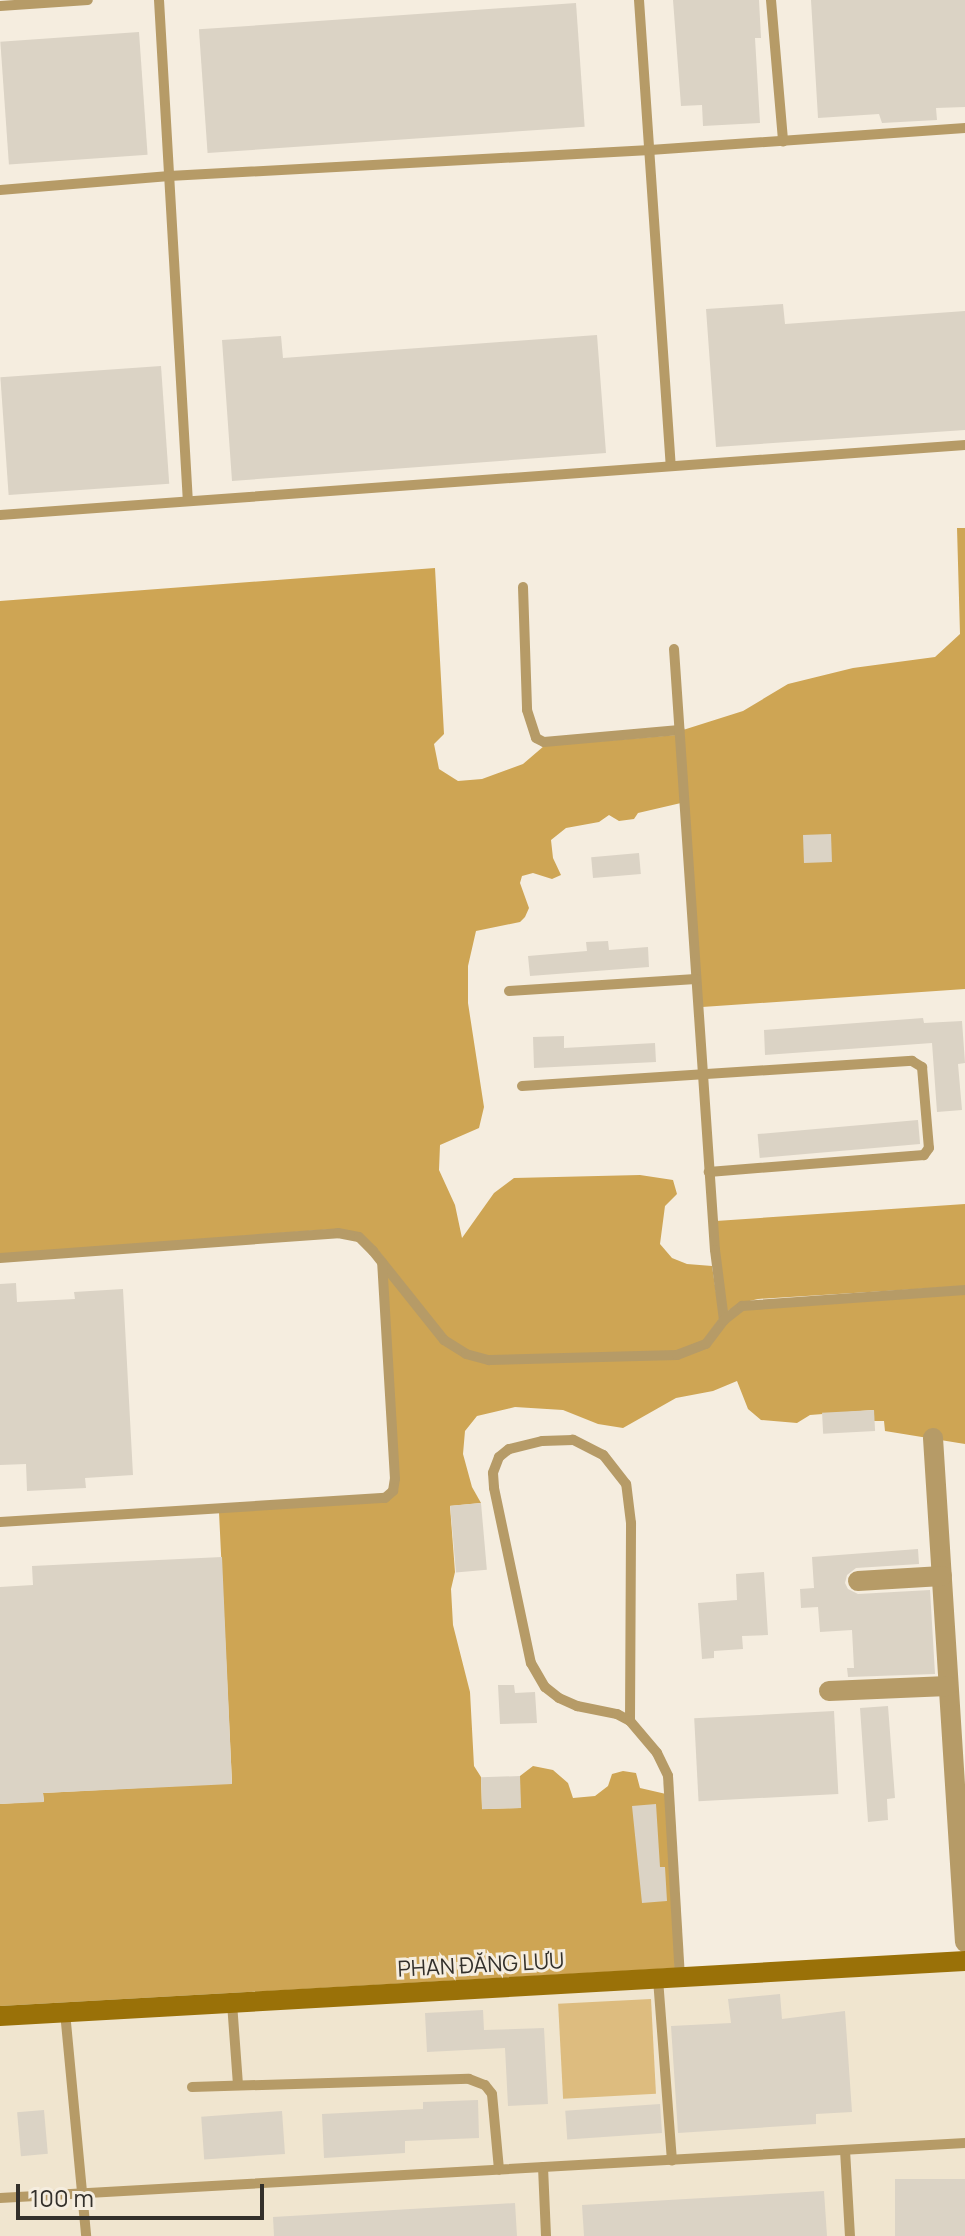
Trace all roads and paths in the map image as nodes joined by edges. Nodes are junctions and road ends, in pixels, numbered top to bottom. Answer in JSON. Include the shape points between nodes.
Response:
{"nodes":[{"id":1,"x":88,"y":0,"type":"edge"},
{"id":2,"x":159,"y":0,"type":"edge"},
{"id":3,"x":639,"y":0,"type":"edge"},
{"id":4,"x":771,"y":0,"type":"edge"},
{"id":5,"x":0,"y":6,"type":"edge"},
{"id":6,"x":965,"y":128,"type":"edge"},
{"id":7,"x":783,"y":141,"type":"junction"},
{"id":8,"x":650,"y":150,"type":"junction"},
{"id":9,"x":169,"y":176,"type":"junction"},
{"id":10,"x":0,"y":190,"type":"edge"},
{"id":11,"x":965,"y":445,"type":"edge"},
{"id":12,"x":671,"y":464,"type":"junction"},
{"id":13,"x":188,"y":499,"type":"junction"},
{"id":14,"x":0,"y":515,"type":"edge"},
{"id":15,"x":523,"y":587,"type":"dead end"},
{"id":16,"x":674,"y":649,"type":"dead end"},
{"id":17,"x":679,"y":730,"type":"junction"},
{"id":18,"x":696,"y":979,"type":"junction"},
{"id":19,"x":509,"y":991,"type":"dead end"},
{"id":20,"x":702,"y":1073,"type":"junction"},
{"id":21,"x":522,"y":1086,"type":"dead end"},
{"id":22,"x":709,"y":1172,"type":"junction"},
{"id":23,"x":0,"y":1258,"type":"edge"},
{"id":24,"x":382,"y":1262,"type":"junction"},
{"id":25,"x":965,"y":1290,"type":"edge"},
{"id":26,"x":724,"y":1320,"type":"junction"},
{"id":27,"x":933,"y":1438,"type":"dead end"},
{"id":28,"x":0,"y":1522,"type":"edge"},
{"id":29,"x":942,"y":1576,"type":"junction"},
{"id":30,"x":858,"y":1581,"type":"dead end"},
{"id":31,"x":948,"y":1686,"type":"junction"},
{"id":32,"x":829,"y":1691,"type":"dead end"},
{"id":33,"x":630,"y":1721,"type":"junction"},
{"id":34,"x":958,"y":1736,"type":"edge"},
{"id":35,"x":965,"y":1942,"type":"edge"},
{"id":36,"x":965,"y":1961,"type":"edge"},
{"id":37,"x":680,"y":1977,"type":"junction"},
{"id":38,"x":658,"y":1979,"type":"junction"},
{"id":39,"x":232,"y":2003,"type":"junction"},
{"id":40,"x":65,"y":2012,"type":"junction"},
{"id":41,"x":0,"y":2016,"type":"edge"},
{"id":42,"x":238,"y":2085,"type":"junction"},
{"id":43,"x":192,"y":2087,"type":"dead end"},
{"id":44,"x":965,"y":2143,"type":"edge"},
{"id":45,"x":845,"y":2150,"type":"junction"},
{"id":46,"x":672,"y":2160,"type":"junction"},
{"id":47,"x":543,"y":2167,"type":"junction"},
{"id":48,"x":499,"y":2170,"type":"junction"},
{"id":49,"x":83,"y":2193,"type":"junction"},
{"id":50,"x":0,"y":2198,"type":"edge"},
{"id":51,"x":86,"y":2236,"type":"edge"},
{"id":52,"x":546,"y":2236,"type":"edge"},
{"id":53,"x":850,"y":2236,"type":"edge"}],
"edges":[{"from":1,"to":5,"type":"lane"},
{"from":2,"to":9,"type":"lane"},
{"from":3,"to":8,"type":"lane"},
{"from":4,"to":7,"type":"lane"},
{"from":6,"to":7,"type":"lane"},
{"from":7,"to":8,"type":"lane"},
{"from":8,"to":9,"type":"lane"},
{"from":8,"to":12,"type":"lane"},
{"from":9,"to":10,"type":"lane"},
{"from":9,"to":13,"type":"lane"},
{"from":11,"to":12,"type":"lane"},
{"from":12,"to":13,"type":"lane"},
{"from":13,"to":14,"type":"lane"},
{"from":15,"to":17,"type":"lane","via":[[527,710],[536,738],[544,742]]},
{"from":16,"to":17,"type":"lane"},
{"from":17,"to":18,"type":"lane"},
{"from":18,"to":19,"type":"lane"},
{"from":18,"to":20,"type":"lane"},
{"from":20,"to":21,"type":"lane"},
{"from":20,"to":22,"type":"lane"},
{"from":20,"to":22,"type":"lane","via":[[912,1061],[922,1067],[929,1148],[924,1155]]},
{"from":22,"to":26,"type":"lane"},
{"from":23,"to":24,"type":"lane","via":[[315,1232],[359,1237]]},
{"from":24,"to":26,"type":"lane","via":[[444,1340],[489,1360],[677,1355],[706,1344]]},
{"from":24,"to":28,"type":"lane","via":[[395,1479],[385,1498]]},
{"from":25,"to":26,"type":"lane","via":[[757,1303]]},
{"from":27,"to":29,"type":"street"},
{"from":29,"to":30,"type":"street"},
{"from":29,"to":31,"type":"street"},
{"from":31,"to":32,"type":"street"},
{"from":31,"to":34,"type":"street"},
{"from":33,"to":33,"type":"lane","via":[[559,1698],[545,1687],[531,1663],[494,1488],[499,1457],[509,1449],[573,1440],[603,1455],[626,1484],[632,1548]]},
{"from":33,"to":37,"type":"lane","via":[[657,1753],[668,1776]]},
{"from":34,"to":35,"type":"street"},
{"from":36,"to":37,"type":"street","name":"PHAN ĐĂNG LƯU"},
{"from":37,"to":38,"type":"street","name":"PHAN ĐĂNG LƯU"},
{"from":38,"to":39,"type":"street","name":"PHAN ĐĂNG LƯU"},
{"from":38,"to":46,"type":"lane"},
{"from":39,"to":40,"type":"street","name":"PHAN ĐĂNG LƯU"},
{"from":39,"to":42,"type":"lane"},
{"from":40,"to":41,"type":"street","name":"PHAN ĐĂNG LƯU"},
{"from":40,"to":49,"type":"lane"},
{"from":42,"to":43,"type":"lane"},
{"from":42,"to":48,"type":"lane","via":[[469,2079],[492,2094]]},
{"from":44,"to":45,"type":"lane"},
{"from":45,"to":46,"type":"lane"},
{"from":45,"to":53,"type":"lane"},
{"from":46,"to":47,"type":"lane"},
{"from":47,"to":48,"type":"lane"},
{"from":47,"to":52,"type":"lane"},
{"from":48,"to":49,"type":"lane"},
{"from":49,"to":50,"type":"lane"},
{"from":49,"to":51,"type":"lane"}]}
